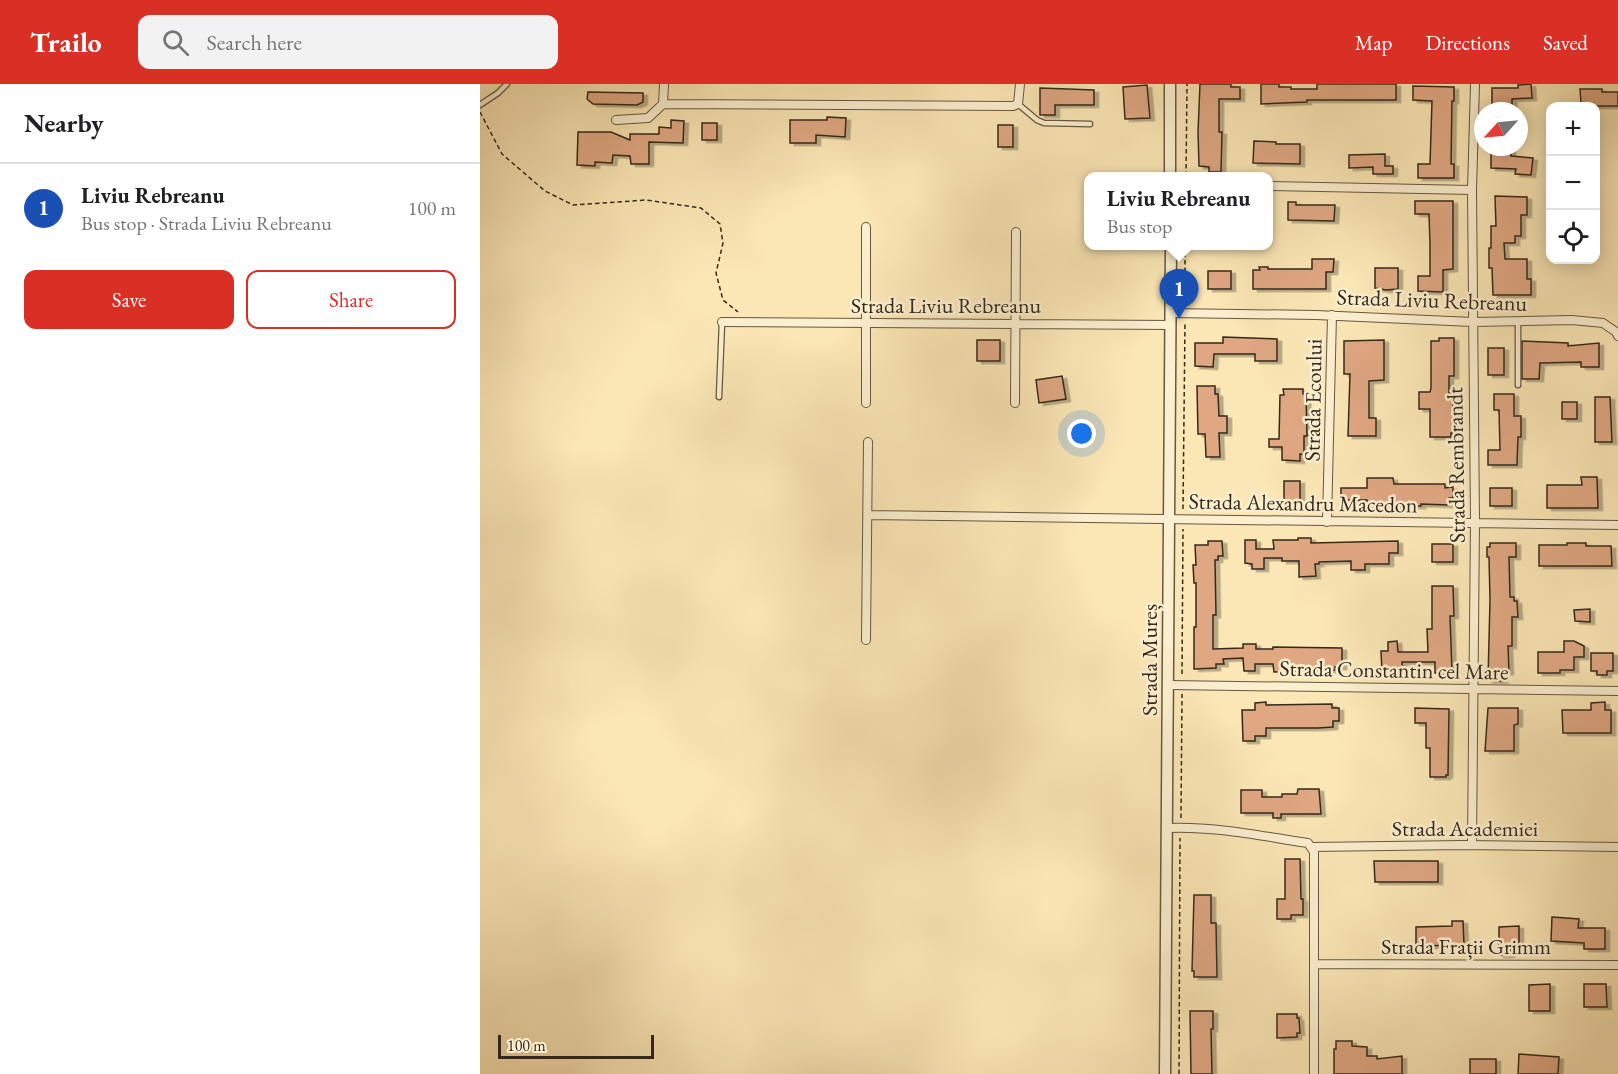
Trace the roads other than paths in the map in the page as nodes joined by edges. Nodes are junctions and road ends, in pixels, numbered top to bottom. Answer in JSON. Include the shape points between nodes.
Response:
{"nodes":[{"id":1,"x":507,"y":84,"type":"edge"},
{"id":2,"x":664,"y":84,"type":"edge"},
{"id":3,"x":1020,"y":84,"type":"edge"},
{"id":4,"x":1170,"y":84,"type":"edge"},
{"id":5,"x":1475,"y":84,"type":"edge"},
{"id":6,"x":663,"y":104,"type":"junction"},
{"id":7,"x":1018,"y":104,"type":"junction"},
{"id":8,"x":480,"y":105,"type":"edge"},
{"id":9,"x":616,"y":120,"type":"dead end"},
{"id":10,"x":1090,"y":124,"type":"dead end"},
{"id":11,"x":1170,"y":172,"type":"edge"},
{"id":12,"x":1273,"y":186,"type":"edge"},
{"id":13,"x":1472,"y":190,"type":"junction"},
{"id":14,"x":866,"y":226,"type":"dead end"},
{"id":15,"x":1016,"y":232,"type":"dead end"},
{"id":16,"x":1171,"y":250,"type":"edge"},
{"id":17,"x":1172,"y":313,"type":"junction"},
{"id":18,"x":1332,"y":315,"type":"junction"},
{"id":19,"x":1518,"y":321,"type":"junction"},
{"id":20,"x":722,"y":322,"type":"joint"},
{"id":21,"x":1473,"y":322,"type":"junction"},
{"id":22,"x":866,"y":323,"type":"junction"},
{"id":23,"x":1016,"y":324,"type":"junction"},
{"id":24,"x":1171,"y":325,"type":"junction"},
{"id":25,"x":1617,"y":334,"type":"edge"},
{"id":26,"x":1518,"y":384,"type":"dead end"},
{"id":27,"x":719,"y":397,"type":"dead end"},
{"id":28,"x":866,"y":403,"type":"dead end"},
{"id":29,"x":1016,"y":404,"type":"dead end"},
{"id":30,"x":868,"y":442,"type":"dead end"},
{"id":31,"x":868,"y":515,"type":"junction"},
{"id":32,"x":1168,"y":519,"type":"junction"},
{"id":33,"x":1328,"y":522,"type":"junction"},
{"id":34,"x":1475,"y":522,"type":"junction"},
{"id":35,"x":1618,"y":525,"type":"edge"},
{"id":36,"x":866,"y":640,"type":"dead end"},
{"id":37,"x":1169,"y":685,"type":"junction"},
{"id":38,"x":1474,"y":689,"type":"junction"},
{"id":39,"x":1618,"y":692,"type":"edge"},
{"id":40,"x":1167,"y":828,"type":"junction"},
{"id":41,"x":1472,"y":845,"type":"junction"},
{"id":42,"x":1311,"y":847,"type":"junction"},
{"id":43,"x":1618,"y":847,"type":"edge"},
{"id":44,"x":1314,"y":964,"type":"junction"},
{"id":45,"x":1618,"y":965,"type":"edge"},
{"id":46,"x":1165,"y":1074,"type":"edge"},
{"id":47,"x":1314,"y":1074,"type":"edge"}],
"edges":[{"from":1,"to":8,"type":"lane"},
{"from":2,"to":6,"type":"street"},
{"from":3,"to":7,"type":"street"},
{"from":4,"to":11,"type":"street"},
{"from":5,"to":13,"type":"street","name":"Strada Rembrandt"},
{"from":6,"to":7,"type":"street"},
{"from":6,"to":9,"type":"street","via":[[648,118]]},
{"from":7,"to":10,"type":"lane","via":[[1044,123]]},
{"from":12,"to":13,"type":"street"},
{"from":13,"to":21,"type":"street","name":"Strada Rembrandt"},
{"from":14,"to":22,"type":"street"},
{"from":15,"to":23,"type":"street"},
{"from":16,"to":17,"type":"street","name":"Strada Mureș"},
{"from":17,"to":18,"type":"street","name":"Strada Liviu Rebreanu"},
{"from":17,"to":24,"type":"street","name":"Strada Mureș"},
{"from":18,"to":21,"type":"street","name":"Strada Liviu Rebreanu"},
{"from":18,"to":33,"type":"street","name":"Strada Ecoului"},
{"from":19,"to":21,"type":"street","name":"Strada Liviu Rebreanu"},
{"from":19,"to":25,"type":"street","name":"Strada Liviu Rebreanu","via":[[1603,323]]},
{"from":19,"to":26,"type":"lane"},
{"from":20,"to":22,"type":"street","name":"Strada Liviu Rebreanu"},
{"from":20,"to":27,"type":"lane"},
{"from":21,"to":34,"type":"street","name":"Strada Rembrandt"},
{"from":22,"to":23,"type":"street","name":"Strada Liviu Rebreanu"},
{"from":22,"to":28,"type":"street"},
{"from":23,"to":24,"type":"street","name":"Strada Liviu Rebreanu"},
{"from":23,"to":29,"type":"street"},
{"from":24,"to":32,"type":"street","name":"Strada Mureș"},
{"from":30,"to":31,"type":"street"},
{"from":31,"to":32,"type":"street","name":"Strada Alexandru Macedon"},
{"from":31,"to":36,"type":"street"},
{"from":32,"to":33,"type":"street","name":"Strada Alexandru Macedon"},
{"from":32,"to":37,"type":"street","name":"Strada Mureș"},
{"from":33,"to":34,"type":"street","name":"Strada Alexandru Macedon"},
{"from":34,"to":35,"type":"street","name":"Strada Alexandru Macedon"},
{"from":34,"to":38,"type":"street","name":"Strada Rembrandt"},
{"from":37,"to":38,"type":"street","name":"Strada Constantin cel Mare"},
{"from":37,"to":40,"type":"street","name":"Strada Mureș"},
{"from":38,"to":39,"type":"street","name":"Strada Constantin cel Mare"},
{"from":38,"to":41,"type":"street","name":"Strada Rembrandt"},
{"from":40,"to":42,"type":"street","name":"Strada Academiei","via":[[1242,831],[1308,843]]},
{"from":40,"to":46,"type":"street","name":"Strada Mureș"},
{"from":41,"to":42,"type":"street","name":"Strada Academiei"},
{"from":41,"to":43,"type":"street","name":"Strada Academiei"},
{"from":42,"to":44,"type":"street"},
{"from":44,"to":45,"type":"street","name":"Strada Frații Grimm"},
{"from":44,"to":47,"type":"street"}]}
